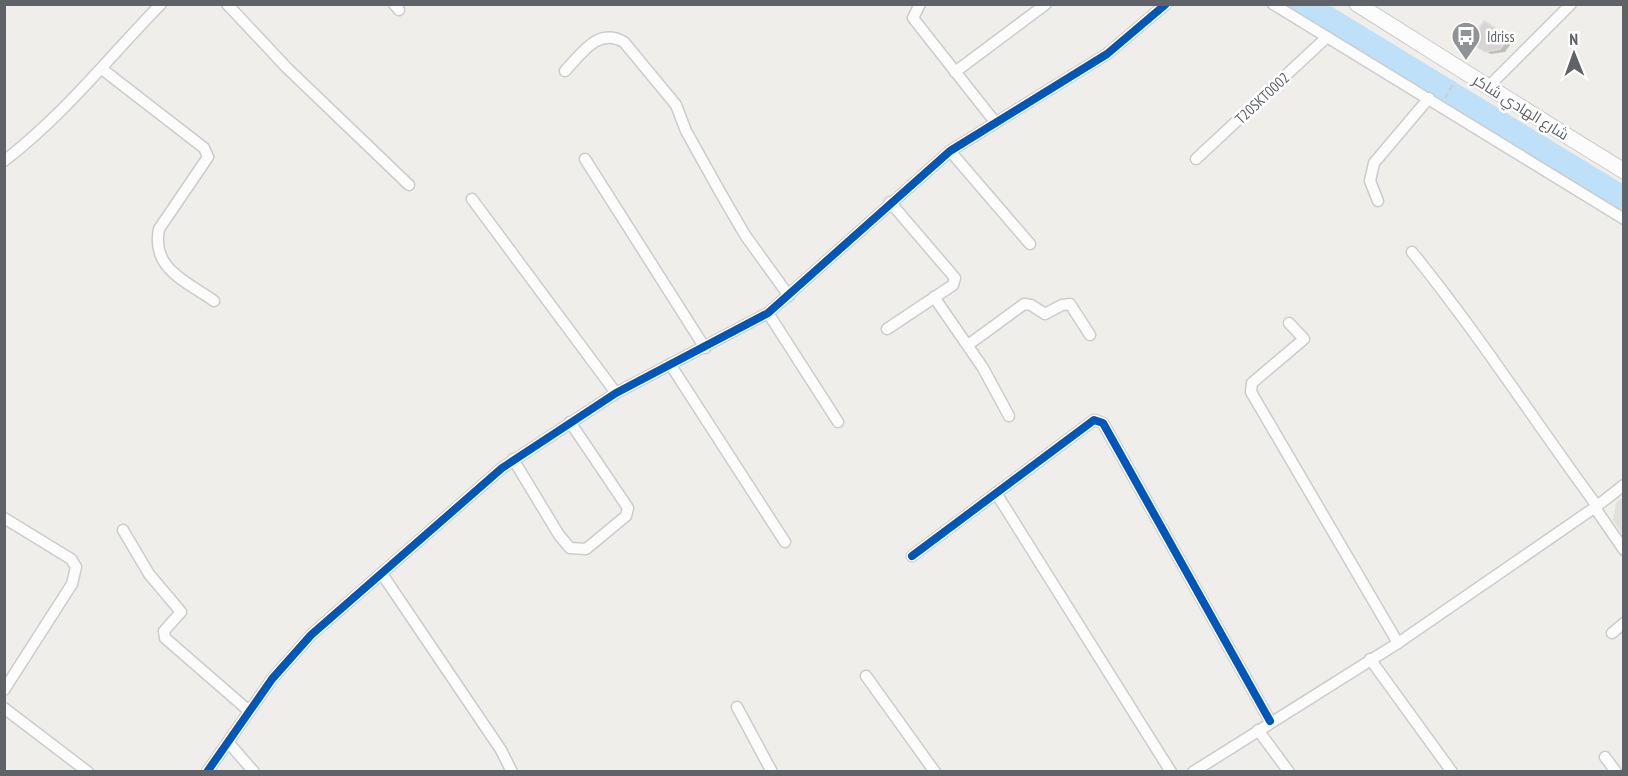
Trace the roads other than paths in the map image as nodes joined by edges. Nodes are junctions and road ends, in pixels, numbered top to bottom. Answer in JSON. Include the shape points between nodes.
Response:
{"nodes":[{"id":1,"x":161,"y":4,"type":"edge"},
{"id":2,"x":227,"y":4,"type":"edge"},
{"id":3,"x":920,"y":4,"type":"edge"},
{"id":4,"x":1046,"y":4,"type":"edge"},
{"id":5,"x":1166,"y":4,"type":"edge"},
{"id":6,"x":1273,"y":4,"type":"edge"},
{"id":7,"x":1358,"y":4,"type":"edge"},
{"id":8,"x":1571,"y":4,"type":"edge"},
{"id":9,"x":1327,"y":37,"type":"junction"},
{"id":10,"x":102,"y":69,"type":"junction"},
{"id":11,"x":565,"y":71,"type":"dead end"},
{"id":12,"x":956,"y":72,"type":"junction"},
{"id":13,"x":1487,"y":88,"type":"junction"},
{"id":14,"x":1429,"y":98,"type":"junction"},
{"id":15,"x":995,"y":122,"type":"junction"},
{"id":16,"x":950,"y":151,"type":"junction"},
{"id":17,"x":585,"y":159,"type":"dead end"},
{"id":18,"x":1196,"y":159,"type":"dead end"},
{"id":19,"x":4,"y":161,"type":"edge"},
{"id":20,"x":1623,"y":171,"type":"edge"},
{"id":21,"x":409,"y":185,"type":"dead end"},
{"id":22,"x":472,"y":199,"type":"dead end"},
{"id":23,"x":1378,"y":201,"type":"dead end"},
{"id":24,"x":890,"y":202,"type":"junction"},
{"id":25,"x":1623,"y":219,"type":"edge"},
{"id":26,"x":1030,"y":244,"type":"dead end"},
{"id":27,"x":1412,"y":252,"type":"dead end"},
{"id":28,"x":789,"y":296,"type":"junction"},
{"id":29,"x":934,"y":297,"type":"junction"},
{"id":30,"x":214,"y":301,"type":"dead end"},
{"id":31,"x":768,"y":313,"type":"junction"},
{"id":32,"x":1289,"y":323,"type":"dead end"},
{"id":33,"x":888,"y":329,"type":"dead end"},
{"id":34,"x":1090,"y":334,"type":"dead end"},
{"id":35,"x":968,"y":345,"type":"junction"},
{"id":36,"x":705,"y":348,"type":"junction"},
{"id":37,"x":670,"y":364,"type":"junction"},
{"id":38,"x":616,"y":393,"type":"junction"},
{"id":39,"x":1009,"y":416,"type":"dead end"},
{"id":40,"x":570,"y":422,"type":"junction"},
{"id":41,"x":838,"y":422,"type":"dead end"},
{"id":42,"x":513,"y":459,"type":"junction"},
{"id":43,"x":1623,"y":485,"type":"edge"},
{"id":44,"x":996,"y":493,"type":"junction"},
{"id":45,"x":1596,"y":507,"type":"junction"},
{"id":46,"x":4,"y":518,"type":"edge"},
{"id":47,"x":123,"y":530,"type":"dead end"},
{"id":48,"x":785,"y":542,"type":"dead end"},
{"id":49,"x":1623,"y":550,"type":"edge"},
{"id":50,"x":912,"y":556,"type":"dead end"},
{"id":51,"x":382,"y":574,"type":"junction"},
{"id":52,"x":1623,"y":623,"type":"edge"},
{"id":53,"x":1612,"y":633,"type":"dead end"},
{"id":54,"x":1398,"y":643,"type":"junction"},
{"id":55,"x":1370,"y":658,"type":"junction"},
{"id":56,"x":866,"y":676,"type":"dead end"},
{"id":57,"x":4,"y":690,"type":"edge"},
{"id":58,"x":737,"y":707,"type":"dead end"},
{"id":59,"x":4,"y":708,"type":"edge"},
{"id":60,"x":249,"y":711,"type":"junction"},
{"id":61,"x":1270,"y":721,"type":"junction"},
{"id":62,"x":1258,"y":729,"type":"junction"},
{"id":63,"x":228,"y":742,"type":"junction"},
{"id":64,"x":1605,"y":757,"type":"dead end"},
{"id":65,"x":88,"y":771,"type":"edge"},
{"id":66,"x":207,"y":771,"type":"edge"},
{"id":67,"x":254,"y":771,"type":"edge"},
{"id":68,"x":512,"y":771,"type":"edge"},
{"id":69,"x":772,"y":771,"type":"edge"},
{"id":70,"x":935,"y":771,"type":"edge"},
{"id":71,"x":1171,"y":771,"type":"edge"},
{"id":72,"x":1193,"y":771,"type":"edge"},
{"id":73,"x":1289,"y":771,"type":"edge"},
{"id":74,"x":1452,"y":771,"type":"edge"},
{"id":75,"x":1616,"y":771,"type":"edge"}],
"edges":[{"from":1,"to":10,"type":"street"},
{"from":2,"to":21,"type":"street","via":[[287,68]]},
{"from":3,"to":12,"type":"street","via":[[913,18]]},
{"from":4,"to":12,"type":"street"},
{"from":5,"to":15,"type":"street","via":[[1107,54]]},
{"from":6,"to":9,"type":"street"},
{"from":7,"to":13,"type":"main road","name":"شارع الهادي شاكر"},
{"from":8,"to":13,"type":"street"},
{"from":9,"to":14,"type":"street"},
{"from":9,"to":18,"type":"street","name":"T20SKT0002"},
{"from":10,"to":19,"type":"street","via":[[27,144]]},
{"from":10,"to":30,"type":"street","via":[[204,148],[208,157],[159,228],[156,242],[165,266]]},
{"from":11,"to":28,"type":"street","via":[[597,38],[614,37],[624,42],[676,105],[720,192]]},
{"from":12,"to":15,"type":"street"},
{"from":13,"to":20,"type":"main road","name":"شارع الهادي شاكر"},
{"from":14,"to":23,"type":"street","via":[[1374,163],[1370,181]]},
{"from":14,"to":25,"type":"street"},
{"from":15,"to":16,"type":"street"},
{"from":16,"to":24,"type":"street"},
{"from":16,"to":26,"type":"street"},
{"from":17,"to":36,"type":"street"},
{"from":22,"to":38,"type":"street"},
{"from":24,"to":28,"type":"street"},
{"from":24,"to":29,"type":"street","via":[[953,275],[953,285]]},
{"from":27,"to":45,"type":"street","via":[[1466,318]]},
{"from":28,"to":31,"type":"street"},
{"from":29,"to":33,"type":"street"},
{"from":29,"to":35,"type":"street"},
{"from":31,"to":36,"type":"street"},
{"from":31,"to":41,"type":"street"},
{"from":32,"to":54,"type":"street","via":[[1304,339],[1252,383],[1251,392]]},
{"from":34,"to":35,"type":"street","via":[[1070,304],[1045,314],[1028,304]]},
{"from":35,"to":39,"type":"street"},
{"from":36,"to":37,"type":"street"},
{"from":37,"to":38,"type":"street"},
{"from":37,"to":48,"type":"street"},
{"from":38,"to":40,"type":"street"},
{"from":40,"to":42,"type":"street"},
{"from":40,"to":42,"type":"street","via":[[628,508],[626,516],[586,549],[570,548],[559,535]]},
{"from":42,"to":51,"type":"street"},
{"from":43,"to":45,"type":"street"},
{"from":44,"to":50,"type":"street"},
{"from":44,"to":61,"type":"street","via":[[1094,420],[1104,423]]},
{"from":44,"to":71,"type":"street"},
{"from":45,"to":49,"type":"street"},
{"from":45,"to":54,"type":"street"},
{"from":46,"to":57,"type":"street","via":[[70,559],[76,574]]},
{"from":47,"to":60,"type":"street","via":[[149,574],[181,612],[164,631],[165,638]]},
{"from":51,"to":60,"type":"street","via":[[310,635]]},
{"from":51,"to":68,"type":"street"},
{"from":52,"to":53,"type":"street"},
{"from":54,"to":55,"type":"street"},
{"from":55,"to":61,"type":"street"},
{"from":55,"to":74,"type":"street"},
{"from":56,"to":70,"type":"street"},
{"from":58,"to":69,"type":"street"},
{"from":59,"to":65,"type":"street"},
{"from":60,"to":63,"type":"street"},
{"from":61,"to":62,"type":"street"},
{"from":62,"to":72,"type":"street"},
{"from":62,"to":73,"type":"street"},
{"from":63,"to":66,"type":"street"},
{"from":63,"to":67,"type":"street"},
{"from":64,"to":75,"type":"street"}]}
